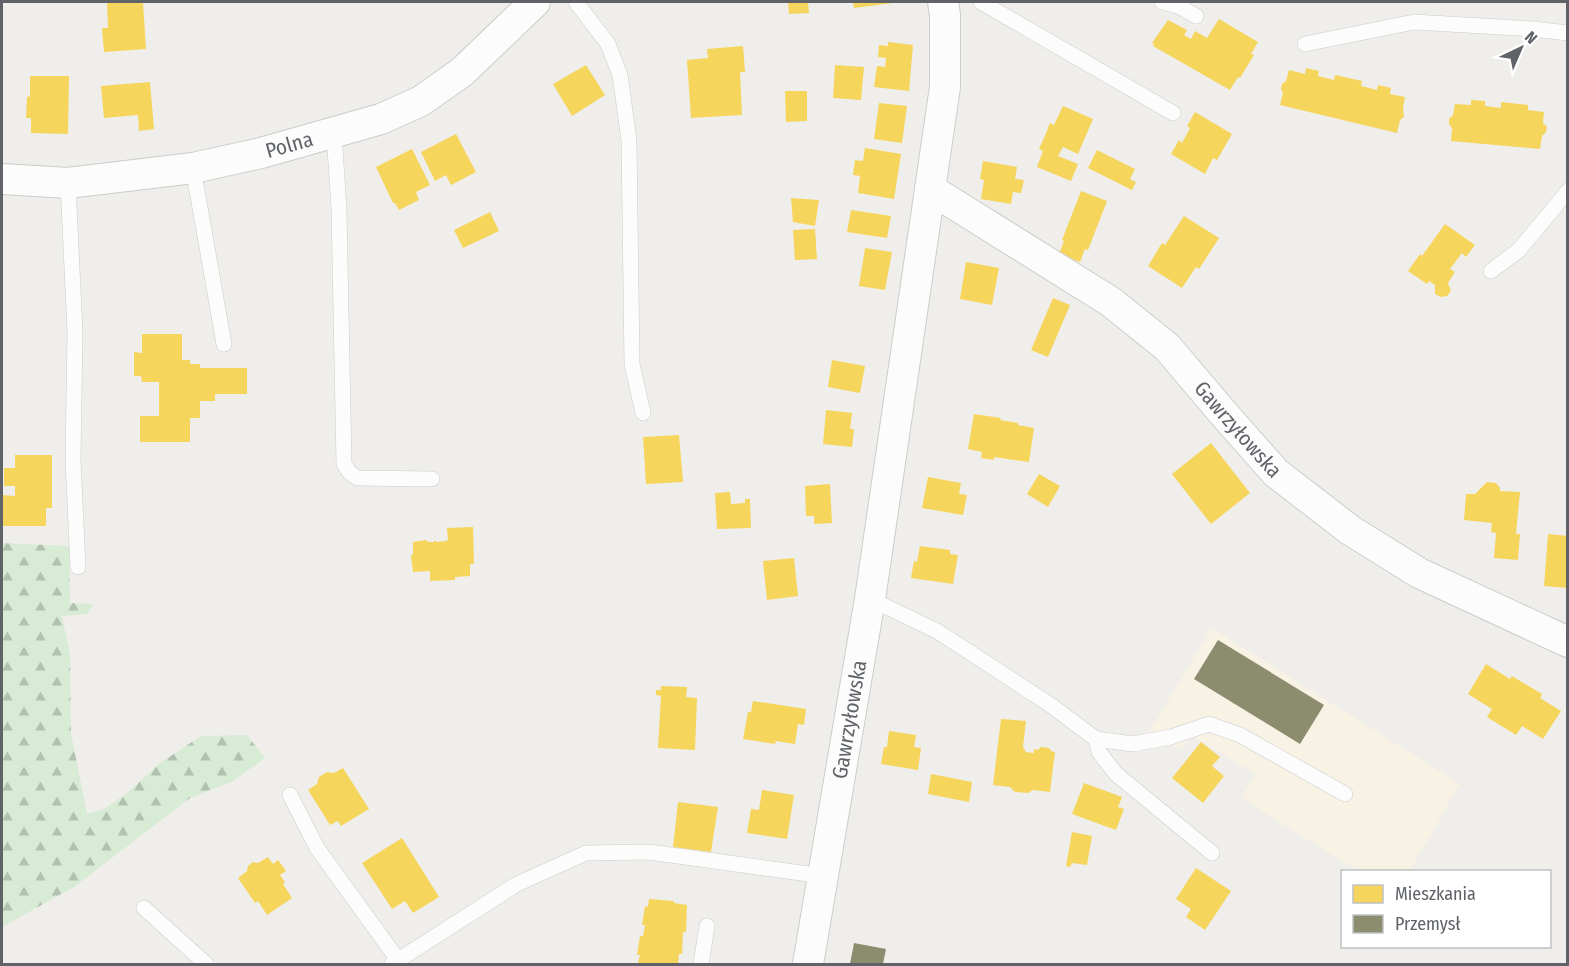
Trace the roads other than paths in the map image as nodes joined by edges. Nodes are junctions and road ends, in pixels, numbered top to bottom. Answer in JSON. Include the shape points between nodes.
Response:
{"nodes":[{"id":1,"x":535,"y":2,"type":"edge"},
{"id":2,"x":576,"y":2,"type":"edge"},
{"id":3,"x":943,"y":2,"type":"edge"},
{"id":4,"x":981,"y":2,"type":"edge"},
{"id":5,"x":1162,"y":2,"type":"edge"},
{"id":6,"x":1196,"y":16,"type":"dead end"},
{"id":7,"x":1568,"y":33,"type":"edge"},
{"id":8,"x":1305,"y":44,"type":"dead end"},
{"id":9,"x":1173,"y":113,"type":"dead end"},
{"id":10,"x":334,"y":133,"type":"junction"},
{"id":11,"x":193,"y":168,"type":"junction"},
{"id":12,"x":2,"y":179,"type":"edge"},
{"id":13,"x":68,"y":183,"type":"junction"},
{"id":14,"x":930,"y":189,"type":"junction"},
{"id":15,"x":1568,"y":191,"type":"edge"},
{"id":16,"x":1491,"y":271,"type":"dead end"},
{"id":17,"x":224,"y":344,"type":"dead end"},
{"id":18,"x":643,"y":413,"type":"dead end"},
{"id":19,"x":432,"y":479,"type":"dead end"},
{"id":20,"x":78,"y":567,"type":"dead end"},
{"id":21,"x":870,"y":599,"type":"junction"},
{"id":22,"x":1568,"y":642,"type":"edge"},
{"id":23,"x":1096,"y":739,"type":"junction"},
{"id":24,"x":1346,"y":794,"type":"dead end"},
{"id":25,"x":290,"y":795,"type":"dead end"},
{"id":26,"x":1212,"y":853,"type":"dead end"},
{"id":27,"x":823,"y":876,"type":"junction"},
{"id":28,"x":144,"y":908,"type":"dead end"},
{"id":29,"x":707,"y":926,"type":"dead end"},
{"id":30,"x":395,"y":962,"type":"edge"},
{"id":31,"x":206,"y":964,"type":"edge"},
{"id":32,"x":701,"y":964,"type":"edge"},
{"id":33,"x":808,"y":964,"type":"edge"}],
"edges":[{"from":1,"to":10,"type":"street","name":"Polna","via":[[462,72],[421,101],[381,119]]},
{"from":2,"to":18,"type":"lane","via":[[608,44],[620,75],[629,140],[632,364]]},
{"from":3,"to":14,"type":"street","name":"Gawrzyłowska","via":[[945,87]]},
{"from":4,"to":9,"type":"lane"},
{"from":5,"to":6,"type":"lane"},
{"from":7,"to":8,"type":"lane","via":[[1414,22]]},
{"from":10,"to":11,"type":"street","name":"Polna"},
{"from":10,"to":19,"type":"lane","via":[[344,464],[357,478]]},
{"from":11,"to":13,"type":"street","name":"Polna"},
{"from":11,"to":17,"type":"lane"},
{"from":12,"to":13,"type":"street","name":"Polna"},
{"from":13,"to":20,"type":"lane","via":[[75,332]]},
{"from":14,"to":21,"type":"street","name":"Gawrzyłowska"},
{"from":14,"to":22,"type":"street","name":"Gawrzyłowska","via":[[1112,302],[1167,347],[1276,473],[1350,530],[1419,573]]},
{"from":15,"to":16,"type":"lane","via":[[1519,250]]},
{"from":21,"to":23,"type":"lane","via":[[937,632]]},
{"from":21,"to":27,"type":"street","name":"Gawrzyłowska"},
{"from":23,"to":24,"type":"lane","via":[[1133,744],[1209,724],[1240,735]]},
{"from":23,"to":26,"type":"lane","via":[[1099,752],[1116,774]]},
{"from":25,"to":30,"type":"lane","via":[[317,848]]},
{"from":27,"to":30,"type":"lane","via":[[649,852],[586,853],[517,884]]},
{"from":27,"to":33,"type":"street","name":"Gawrzyłowska"},
{"from":28,"to":31,"type":"lane"},
{"from":29,"to":32,"type":"lane"}]}
